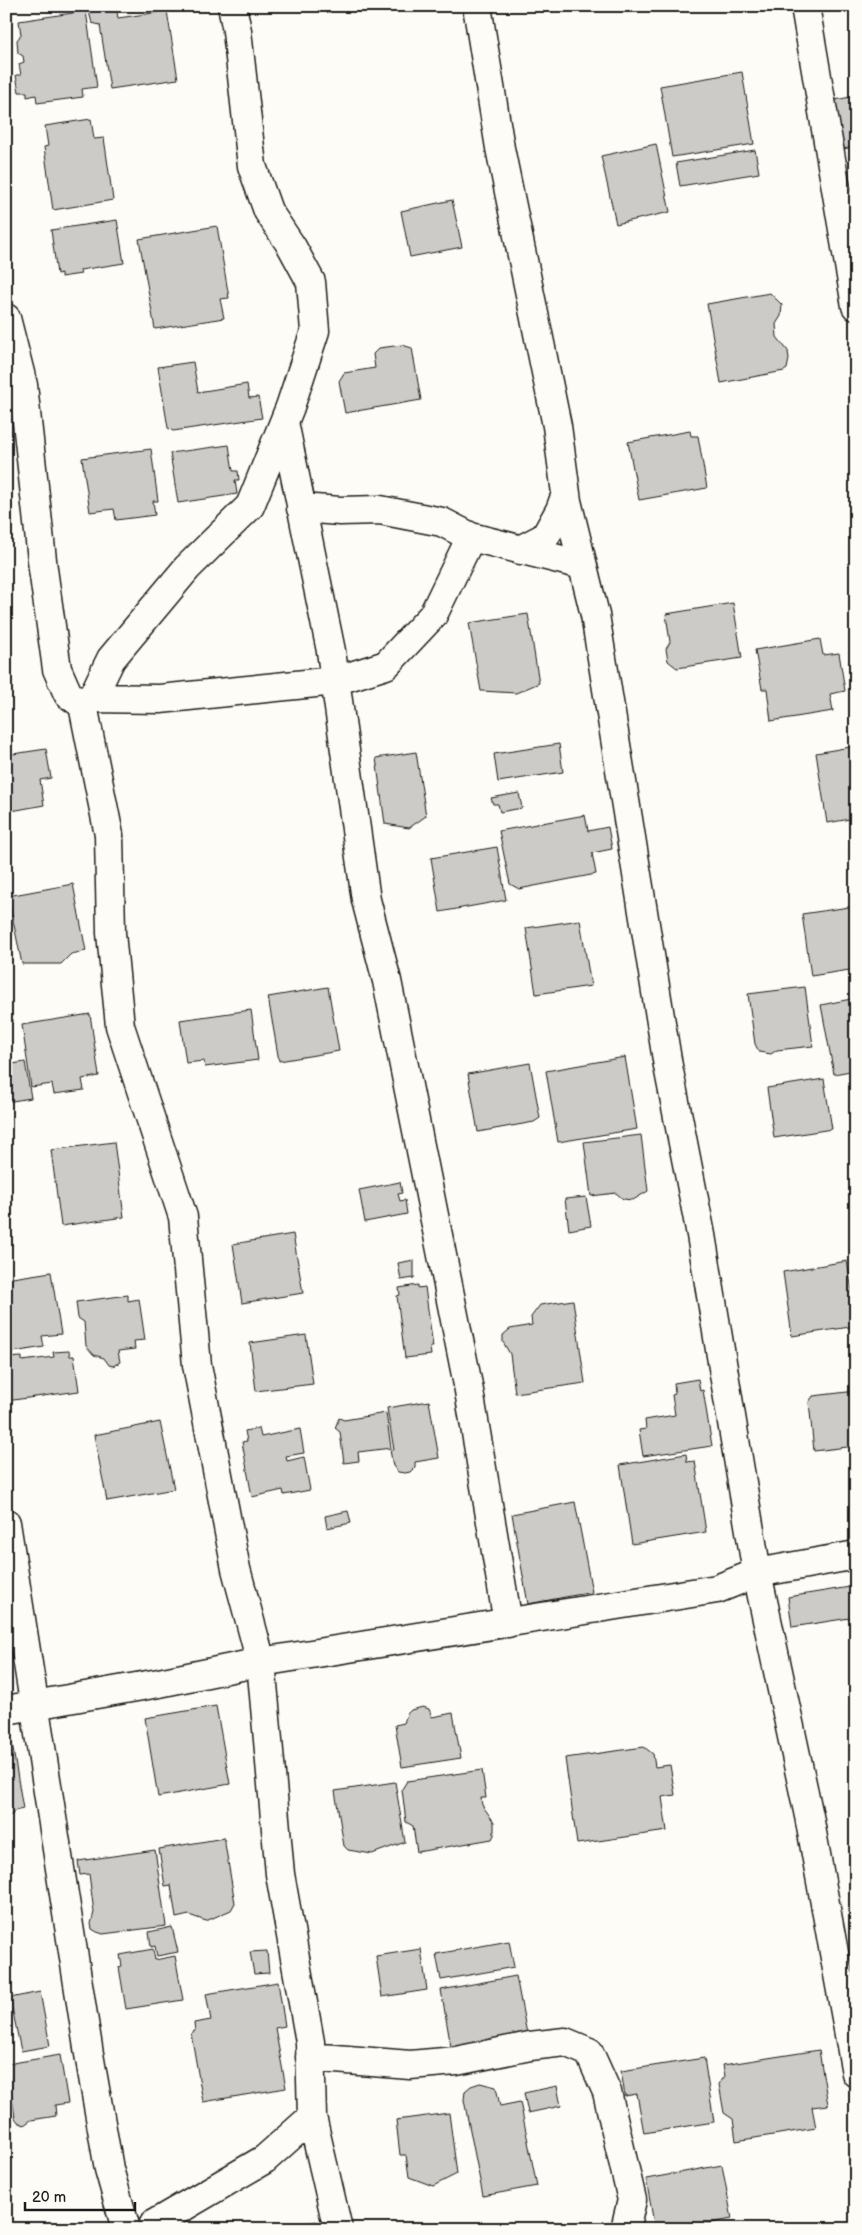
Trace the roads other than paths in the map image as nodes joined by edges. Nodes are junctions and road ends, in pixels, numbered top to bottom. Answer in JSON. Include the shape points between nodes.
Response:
{"nodes":[{"id":1,"x":232,"y":6,"type":"edge"},
{"id":2,"x":477,"y":6,"type":"edge"},
{"id":3,"x":805,"y":6,"type":"edge"},
{"id":4,"x":856,"y":306,"type":"edge"},
{"id":5,"x":6,"y":318,"type":"edge"},
{"id":6,"x":6,"y":361,"type":"edge"},
{"id":7,"x":23,"y":385,"type":"junction"},
{"id":8,"x":284,"y":422,"type":"junction"},
{"id":9,"x":566,"y":494,"type":"junction"},
{"id":10,"x":301,"y":508,"type":"junction"},
{"id":11,"x":471,"y":537,"type":"junction"},
{"id":12,"x":520,"y":550,"type":"junction"},
{"id":13,"x":582,"y":565,"type":"junction"},
{"id":14,"x":335,"y":681,"type":"junction"},
{"id":15,"x":88,"y":702,"type":"junction"},
{"id":16,"x":6,"y":1523,"type":"edge"},
{"id":17,"x":856,"y":1555,"type":"edge"},
{"id":18,"x":757,"y":1573,"type":"junction"},
{"id":19,"x":508,"y":1623,"type":"junction"},
{"id":20,"x":261,"y":1662,"type":"junction"},
{"id":21,"x":35,"y":1704,"type":"junction"},
{"id":22,"x":6,"y":1710,"type":"edge"},
{"id":23,"x":310,"y":2057,"type":"junction"},
{"id":24,"x":856,"y":2073,"type":"edge"},
{"id":25,"x":312,"y":2117,"type":"junction"},
{"id":26,"x":126,"y":2229,"type":"edge"},
{"id":27,"x":152,"y":2229,"type":"edge"},
{"id":28,"x":338,"y":2229,"type":"edge"},
{"id":29,"x":625,"y":2229,"type":"edge"}],
"edges":[{"from":1,"to":8,"type":"street","via":[[252,166],[268,211],[311,282],[315,331]]},
{"from":2,"to":9,"type":"street","via":[[500,148],[557,426]]},
{"from":3,"to":4,"type":"street"},
{"from":5,"to":7,"type":"street"},
{"from":6,"to":7,"type":"street"},
{"from":7,"to":15,"type":"street","via":[[57,669],[68,694]]},
{"from":8,"to":10,"type":"street"},
{"from":8,"to":15,"type":"street","via":[[250,506],[187,568],[112,659]]},
{"from":9,"to":12,"type":"street","via":[[545,537]]},
{"from":9,"to":13,"type":"street"},
{"from":10,"to":11,"type":"street","via":[[380,510],[442,522]]},
{"from":10,"to":14,"type":"street"},
{"from":11,"to":12,"type":"street"},
{"from":11,"to":14,"type":"street","via":[[433,615],[386,665]]},
{"from":12,"to":13,"type":"street"},
{"from":13,"to":18,"type":"street","via":[[594,615],[666,1056],[701,1235]]},
{"from":14,"to":15,"type":"street"},
{"from":14,"to":19,"type":"street","via":[[366,900],[387,981],[466,1376]]},
{"from":15,"to":20,"type":"street","via":[[109,835],[112,933],[120,1026],[182,1217],[197,1365],[236,1569]]},
{"from":16,"to":21,"type":"street"},
{"from":17,"to":18,"type":"street"},
{"from":18,"to":19,"type":"street","via":[[716,1590]]},
{"from":18,"to":24,"type":"street","via":[[809,1816]]},
{"from":19,"to":20,"type":"street"},
{"from":20,"to":21,"type":"street"},
{"from":20,"to":23,"type":"street","via":[[280,1874]]},
{"from":21,"to":22,"type":"street"},
{"from":21,"to":26,"type":"street","via":[[109,2169]]},
{"from":23,"to":25,"type":"street"},
{"from":23,"to":29,"type":"street","via":[[410,2065],[456,2061],[565,2042],[589,2052],[607,2092],[632,2200]]},
{"from":25,"to":27,"type":"street","via":[[265,2159],[154,2224]]},
{"from":25,"to":28,"type":"street"}]}
